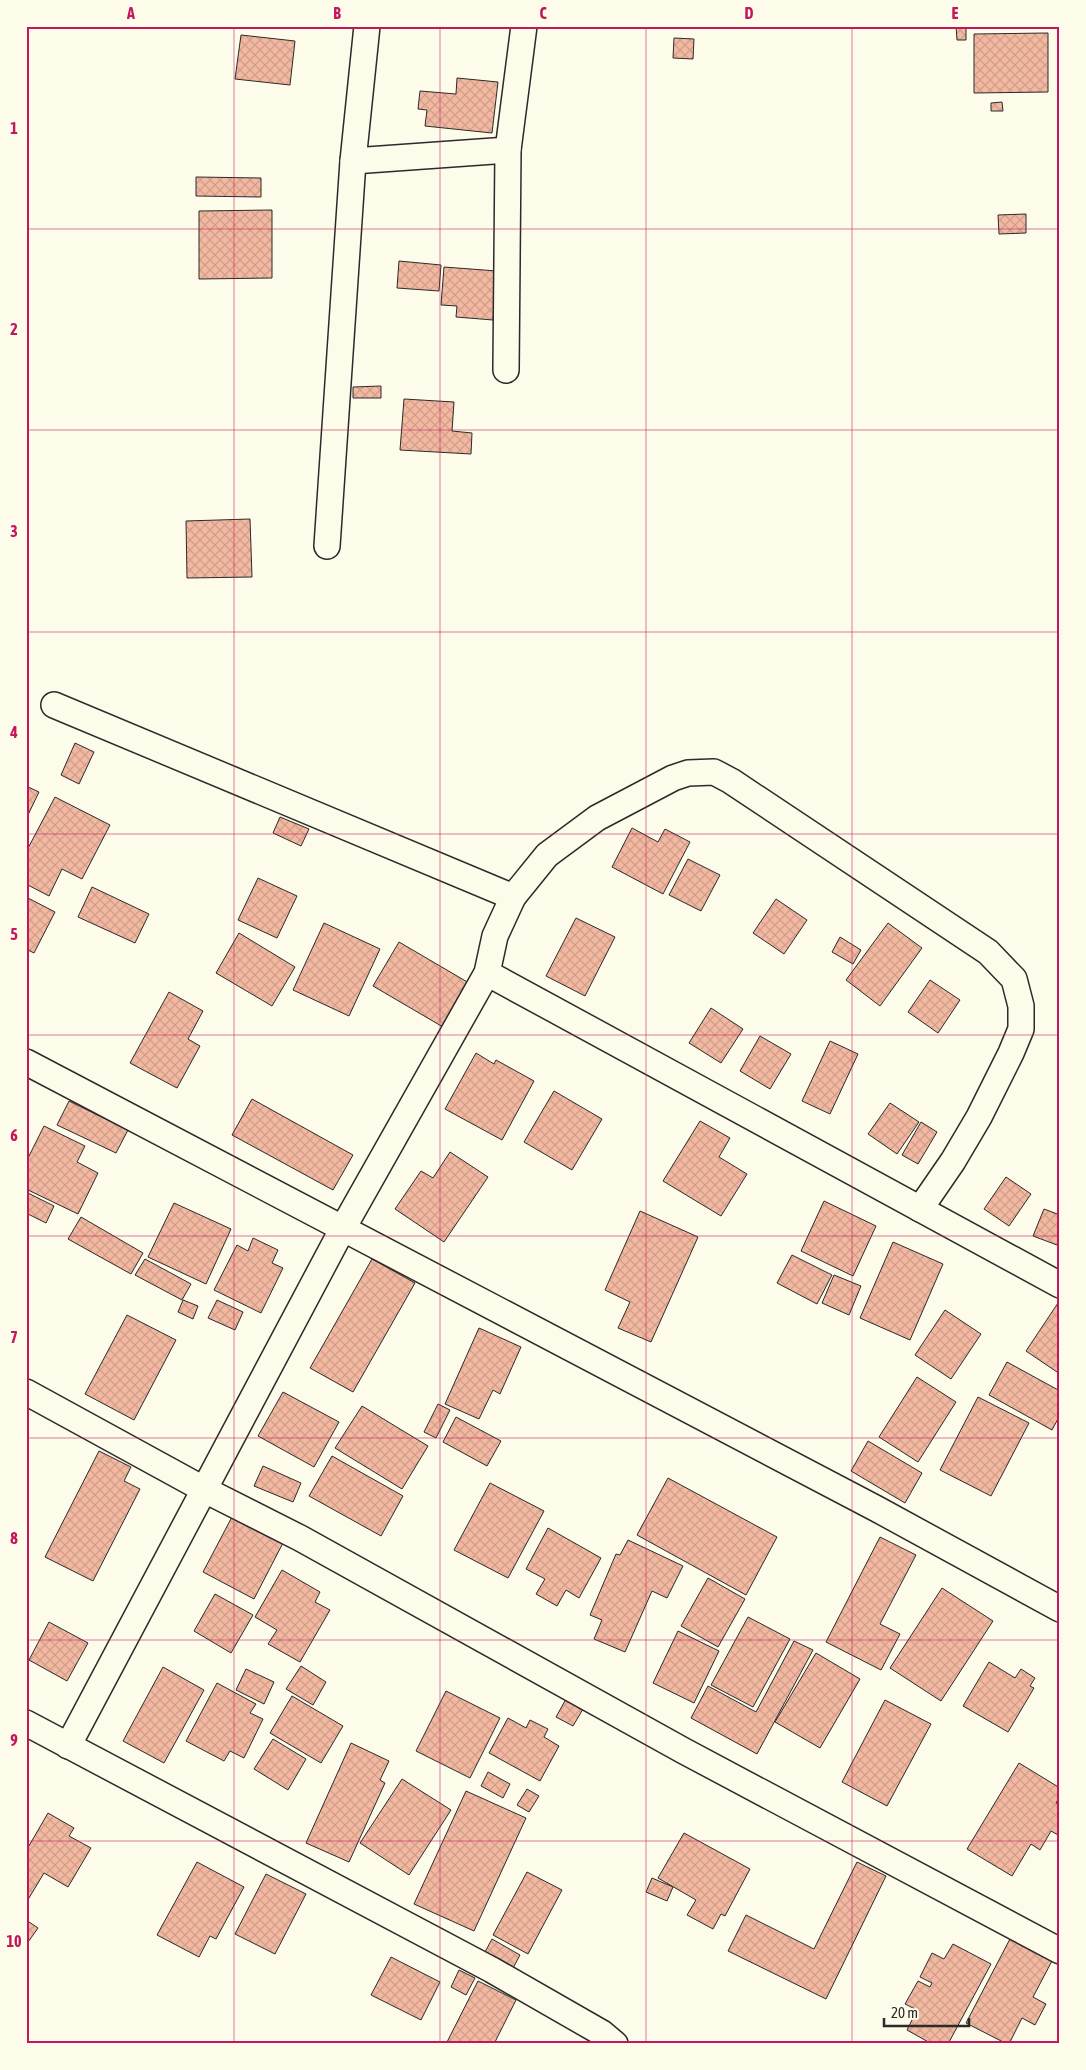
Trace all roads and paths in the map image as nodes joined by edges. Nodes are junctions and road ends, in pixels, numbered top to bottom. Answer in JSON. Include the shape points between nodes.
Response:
{"nodes":[{"id":1,"x":367,"y":26,"type":"edge"},
{"id":2,"x":524,"y":26,"type":"edge"},
{"id":3,"x":508,"y":150,"type":"junction"},
{"id":4,"x":353,"y":162,"type":"junction"},
{"id":5,"x":506,"y":370,"type":"dead end"},
{"id":6,"x":327,"y":546,"type":"dead end"},
{"id":7,"x":54,"y":705,"type":"dead end"},
{"id":8,"x":513,"y":897,"type":"junction"},
{"id":9,"x":487,"y":973,"type":"junction"},
{"id":10,"x":26,"y":1062,"type":"edge"},
{"id":11,"x":920,"y":1209,"type":"junction"},
{"id":12,"x":343,"y":1228,"type":"junction"},
{"id":13,"x":1060,"y":1285,"type":"edge"},
{"id":14,"x":26,"y":1392,"type":"edge"},
{"id":15,"x":205,"y":1490,"type":"junction"},
{"id":16,"x":1060,"y":1609,"type":"edge"},
{"id":17,"x":26,"y":1723,"type":"edge"},
{"id":18,"x":68,"y":1746,"type":"junction"},
{"id":19,"x":1060,"y":1951,"type":"edge"},
{"id":20,"x":615,"y":2044,"type":"edge"}],
"edges":[{"from":1,"to":4,"type":"street"},
{"from":2,"to":3,"type":"street"},
{"from":3,"to":4,"type":"street"},
{"from":3,"to":5,"type":"street"},
{"from":4,"to":6,"type":"street"},
{"from":7,"to":8,"type":"street"},
{"from":8,"to":9,"type":"street","via":[[495,936]]},
{"from":8,"to":11,"type":"street","via":[[547,855],[597,818],[674,778],[688,773],[714,772],[740,786],[988,952],[1014,979],[1021,1006],[1021,1029],[978,1117]]},
{"from":9,"to":11,"type":"street"},
{"from":9,"to":12,"type":"street"},
{"from":10,"to":12,"type":"street"},
{"from":11,"to":13,"type":"street"},
{"from":12,"to":15,"type":"street"},
{"from":12,"to":16,"type":"street"},
{"from":14,"to":15,"type":"street"},
{"from":15,"to":18,"type":"street"},
{"from":15,"to":19,"type":"street","via":[[300,1538],[684,1750]]},
{"from":17,"to":18,"type":"street"},
{"from":18,"to":20,"type":"street","via":[[492,1970],[602,2033]]}]}
